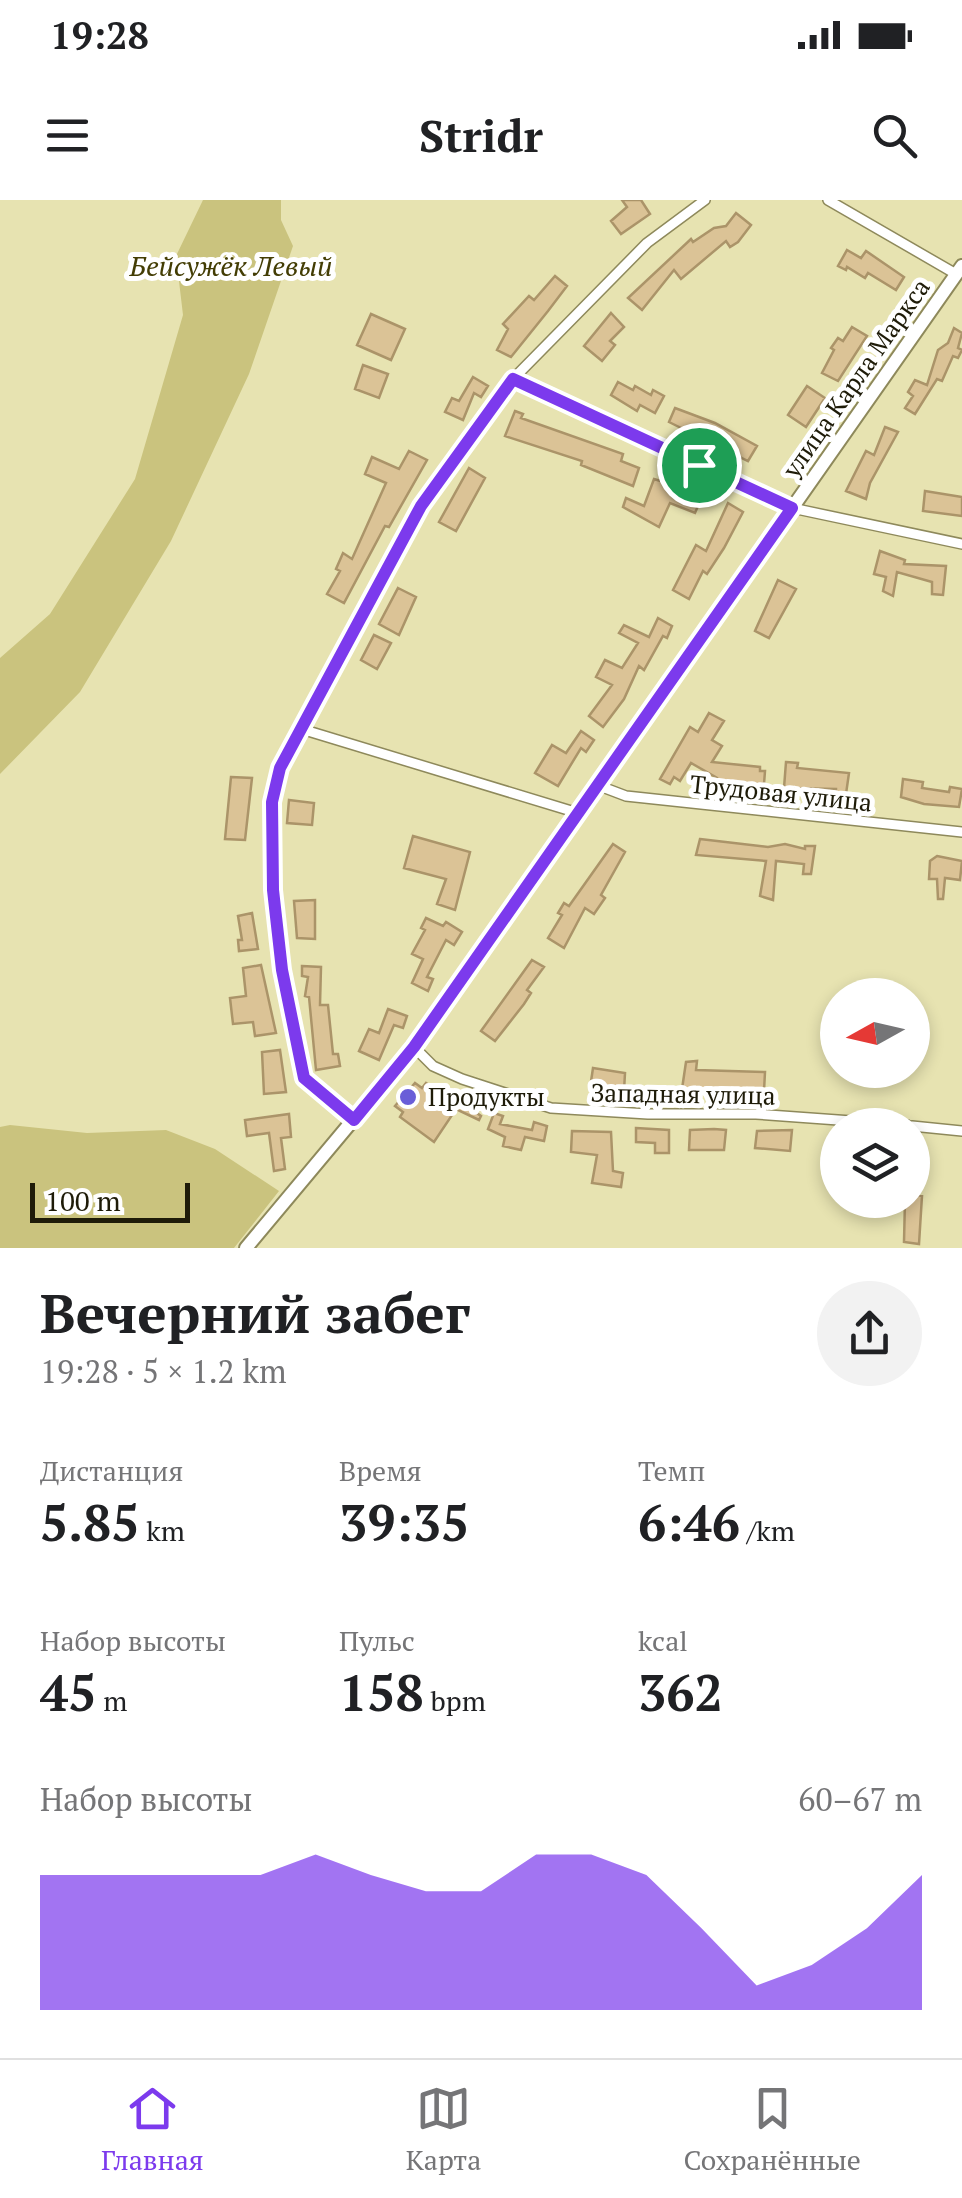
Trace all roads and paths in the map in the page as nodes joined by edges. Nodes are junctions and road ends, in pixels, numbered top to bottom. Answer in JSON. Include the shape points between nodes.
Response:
{"nodes":[{"id":1,"x":705,"y":200,"type":"edge"},
{"id":2,"x":828,"y":200,"type":"edge"},
{"id":3,"x":959,"y":270,"type":"edge"},
{"id":4,"x":513,"y":379,"type":"junction"},
{"id":5,"x":792,"y":508,"type":"junction"},
{"id":6,"x":962,"y":544,"type":"edge"},
{"id":7,"x":298,"y":728,"type":"junction"},
{"id":8,"x":597,"y":786,"type":"junction"},
{"id":9,"x":578,"y":813,"type":"junction"},
{"id":10,"x":962,"y":832,"type":"edge"},
{"id":11,"x":414,"y":1047,"type":"junction"},
{"id":12,"x":820,"y":1119,"type":"edge"},
{"id":13,"x":354,"y":1120,"type":"junction"},
{"id":14,"x":930,"y":1128,"type":"edge"},
{"id":15,"x":962,"y":1132,"type":"edge"},
{"id":16,"x":249,"y":1244,"type":"edge"}],
"edges":[{"from":1,"to":4,"type":"street","via":[[648,243]]},
{"from":2,"to":3,"type":"street"},
{"from":3,"to":5,"type":"main road","name":"улица Карла Маркса"},
{"from":4,"to":5,"type":"street"},
{"from":4,"to":7,"type":"street","via":[[421,506]]},
{"from":5,"to":6,"type":"street"},
{"from":5,"to":8,"type":"main road","name":"улица Карла Маркса"},
{"from":7,"to":9,"type":"street"},
{"from":7,"to":13,"type":"street","via":[[272,802],[282,970],[304,1078]]},
{"from":8,"to":9,"type":"main road","name":"улица Карла Маркса"},
{"from":8,"to":10,"type":"street","name":"Трудовая улица","via":[[626,796]]},
{"from":9,"to":11,"type":"main road","name":"улица Карла Маркса"},
{"from":11,"to":12,"type":"street","name":"Западная улица","via":[[433,1066],[462,1079],[552,1108]]},
{"from":11,"to":13,"type":"main road","name":"улица Карла Маркса"},
{"from":13,"to":16,"type":"main road","name":"улица Карла Маркса"},
{"from":14,"to":15,"type":"street","name":"Западная улица"}]}
